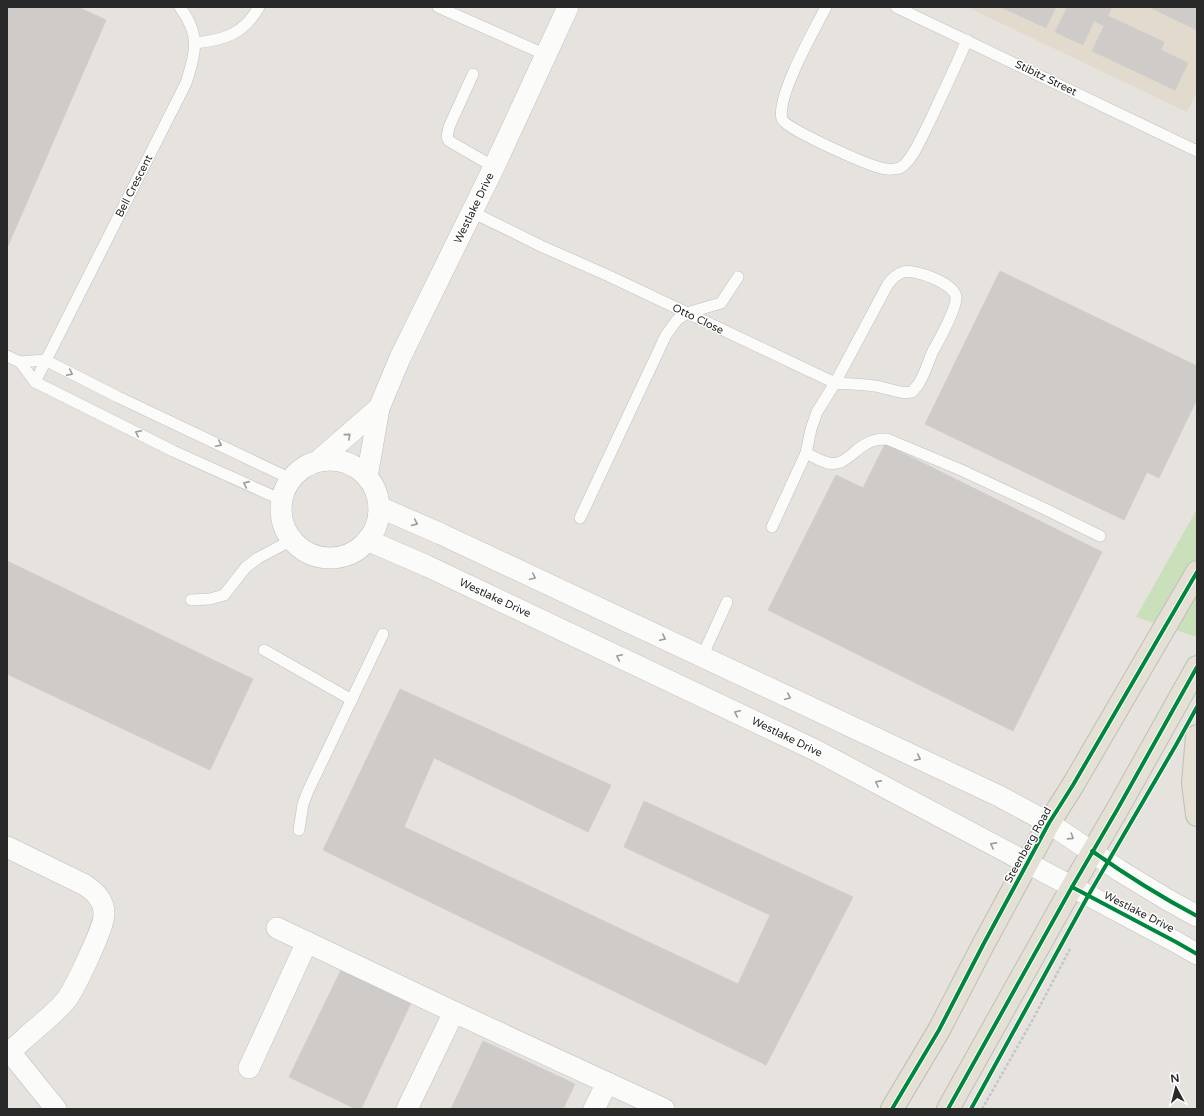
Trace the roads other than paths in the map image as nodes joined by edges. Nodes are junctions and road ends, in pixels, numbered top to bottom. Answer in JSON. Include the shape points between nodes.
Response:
{"nodes":[{"id":1,"x":180,"y":7,"type":"edge"},
{"id":2,"x":259,"y":7,"type":"edge"},
{"id":3,"x":438,"y":7,"type":"edge"},
{"id":4,"x":568,"y":7,"type":"edge"},
{"id":5,"x":826,"y":7,"type":"edge"},
{"id":6,"x":896,"y":7,"type":"edge"},
{"id":7,"x":967,"y":40,"type":"junction"},
{"id":8,"x":195,"y":43,"type":"junction"},
{"id":9,"x":546,"y":54,"type":"junction"},
{"id":10,"x":473,"y":74,"type":"dead end"},
{"id":11,"x":1197,"y":150,"type":"edge"},
{"id":12,"x":494,"y":166,"type":"junction"},
{"id":13,"x":472,"y":212,"type":"junction"},
{"id":14,"x":738,"y":277,"type":"dead end"},
{"id":15,"x":687,"y":313,"type":"junction"},
{"id":16,"x":7,"y":356,"type":"edge"},
{"id":17,"x":45,"y":360,"type":"junction"},
{"id":18,"x":20,"y":362,"type":"junction"},
{"id":19,"x":35,"y":382,"type":"junction"},
{"id":20,"x":835,"y":384,"type":"junction"},
{"id":21,"x":379,"y":408,"type":"junction"},
{"id":22,"x":806,"y":453,"type":"junction"},
{"id":23,"x":318,"y":461,"type":"junction"},
{"id":24,"x":367,"y":477,"type":"junction"},
{"id":25,"x":292,"y":479,"type":"junction"},
{"id":26,"x":282,"y":500,"type":"junction"},
{"id":27,"x":379,"y":507,"type":"junction"},
{"id":28,"x":580,"y":518,"type":"dead end"},
{"id":29,"x":772,"y":527,"type":"dead end"},
{"id":30,"x":1100,"y":536,"type":"dead end"},
{"id":31,"x":292,"y":540,"type":"junction"},
{"id":32,"x":367,"y":540,"type":"junction"},
{"id":33,"x":1197,"y":572,"type":"edge"},
{"id":34,"x":191,"y":600,"type":"dead end"},
{"id":35,"x":727,"y":602,"type":"dead end"},
{"id":36,"x":384,"y":634,"type":"dead end"},
{"id":37,"x":264,"y":650,"type":"dead end"},
{"id":38,"x":702,"y":656,"type":"junction"},
{"id":39,"x":1197,"y":667,"type":"edge"},
{"id":40,"x":352,"y":700,"type":"junction"},
{"id":41,"x":1197,"y":736,"type":"edge"},
{"id":42,"x":1197,"y":815,"type":"edge"},
{"id":43,"x":1049,"y":823,"type":"junction"},
{"id":44,"x":299,"y":830,"type":"dead end"},
{"id":45,"x":7,"y":847,"type":"edge"},
{"id":46,"x":1092,"y":851,"type":"junction"},
{"id":47,"x":1027,"y":863,"type":"junction"},
{"id":48,"x":1072,"y":887,"type":"junction"},
{"id":49,"x":1197,"y":916,"type":"edge"},
{"id":50,"x":277,"y":928,"type":"dead end"},
{"id":51,"x":307,"y":942,"type":"junction"},
{"id":52,"x":1197,"y":954,"type":"edge"},
{"id":53,"x":454,"y":1012,"type":"junction"},
{"id":54,"x":8,"y":1053,"type":"edge"},
{"id":55,"x":249,"y":1068,"type":"dead end"},
{"id":56,"x":607,"y":1083,"type":"junction"},
{"id":57,"x":56,"y":1109,"type":"edge"},
{"id":58,"x":407,"y":1109,"type":"edge"},
{"id":59,"x":594,"y":1109,"type":"edge"},
{"id":60,"x":664,"y":1109,"type":"edge"},
{"id":61,"x":892,"y":1109,"type":"edge"},
{"id":62,"x":948,"y":1109,"type":"edge"}],
"edges":[{"from":1,"to":8,"type":"lane","name":"Bell Crescent","via":[[192,27]]},
{"from":2,"to":8,"type":"lane","via":[[254,17],[243,28],[230,36]]},
{"from":3,"to":9,"type":"lane"},
{"from":4,"to":9,"type":"street","name":"Westlake Drive"},
{"from":5,"to":7,"type":"lane","via":[[796,67],[783,100],[782,120],[786,125],[820,143],[880,168],[894,169],[904,166],[918,146]]},
{"from":6,"to":7,"type":"lane","name":"Stibitz Street"},
{"from":7,"to":11,"type":"lane","name":"Stibitz Street"},
{"from":8,"to":17,"type":"lane","name":"Bell Crescent","via":[[195,54],[186,83]]},
{"from":9,"to":12,"type":"street","name":"Westlake Drive"},
{"from":10,"to":12,"type":"lane","via":[[447,137],[449,141]]},
{"from":12,"to":13,"type":"street","name":"Westlake Drive"},
{"from":13,"to":15,"type":"lane","name":"Otto Close"},
{"from":13,"to":21,"type":"street","name":"Westlake Drive","via":[[400,358]]},
{"from":14,"to":15,"type":"lane","via":[[721,303]]},
{"from":15,"to":20,"type":"lane","name":"Otto Close"},
{"from":15,"to":28,"type":"lane","via":[[677,320],[666,335]]},
{"from":16,"to":18,"type":"lane"},
{"from":17,"to":18,"type":"lane"},
{"from":17,"to":19,"type":"lane","name":"Bell Crescent"},
{"from":17,"to":25,"type":"lane","one_way":true},
{"from":18,"to":19,"type":"lane"},
{"from":26,"to":19,"type":"lane","one_way":true,"via":[[173,451]]},
{"from":20,"to":20,"type":"lane","name":"Otto Close","via":[[886,387],[901,393],[912,392],[918,385],[946,328],[956,297],[950,287],[916,273],[904,272],[896,276],[888,284]]},
{"from":20,"to":22,"type":"lane","via":[[817,412]]},
{"from":23,"to":21,"type":"street","name":"Westlake Drive","one_way":true},
{"from":21,"to":24,"type":"street","name":"Westlake Drive"},
{"from":22,"to":29,"type":"lane"},
{"from":22,"to":30,"type":"lane","via":[[826,463],[843,462],[867,443],[887,439],[961,470]]},
{"from":23,"to":24,"type":"street","via":[[345,462]]},
{"from":23,"to":25,"type":"street","via":[[305,466]]},
{"from":24,"to":27,"type":"street","via":[[376,494]]},
{"from":25,"to":26,"type":"street","via":[[284,491]]},
{"from":26,"to":31,"type":"street","via":[[283,523]]},
{"from":27,"to":32,"type":"street","via":[[377,522]]},
{"from":27,"to":38,"type":"street","name":"Westlake Drive","one_way":true},
{"from":31,"to":32,"type":"street","via":[[309,553],[331,558],[349,554]]},
{"from":31,"to":34,"type":"lane","via":[[246,567],[224,595]]},
{"from":47,"to":32,"type":"street","name":"Westlake Drive","one_way":true,"via":[[817,751]]},
{"from":33,"to":43,"type":"main road","name":"Steenberg Road"},
{"from":35,"to":38,"type":"lane"},
{"from":36,"to":40,"type":"lane"},
{"from":37,"to":40,"type":"lane"},
{"from":38,"to":43,"type":"street","name":"Westlake Drive","one_way":true,"via":[[999,796]]},
{"from":39,"to":46,"type":"main road"},
{"from":40,"to":44,"type":"lane","via":[[308,791]]},
{"from":41,"to":42,"type":"main road","via":[[1193,783]]},
{"from":43,"to":46,"type":"street","name":"Westlake Drive","one_way":true},
{"from":43,"to":47,"type":"main road","name":"Steenberg Road"},
{"from":45,"to":54,"type":"street","via":[[94,891],[100,898],[104,914],[98,935],[66,1000]]},
{"from":46,"to":48,"type":"main road"},
{"from":46,"to":49,"type":"street","name":"Westlake Drive","via":[[1120,871]]},
{"from":47,"to":48,"type":"street","name":"Westlake Drive"},
{"from":47,"to":61,"type":"main road","name":"Steenberg Road","via":[[939,1030]]},
{"from":48,"to":52,"type":"street","name":"Westlake Drive"},
{"from":48,"to":62,"type":"main road"},
{"from":50,"to":51,"type":"street"},
{"from":51,"to":53,"type":"street"},
{"from":51,"to":55,"type":"street"},
{"from":53,"to":56,"type":"street"},
{"from":53,"to":58,"type":"street"},
{"from":54,"to":57,"type":"street"},
{"from":56,"to":59,"type":"street"},
{"from":56,"to":60,"type":"street"}]}
